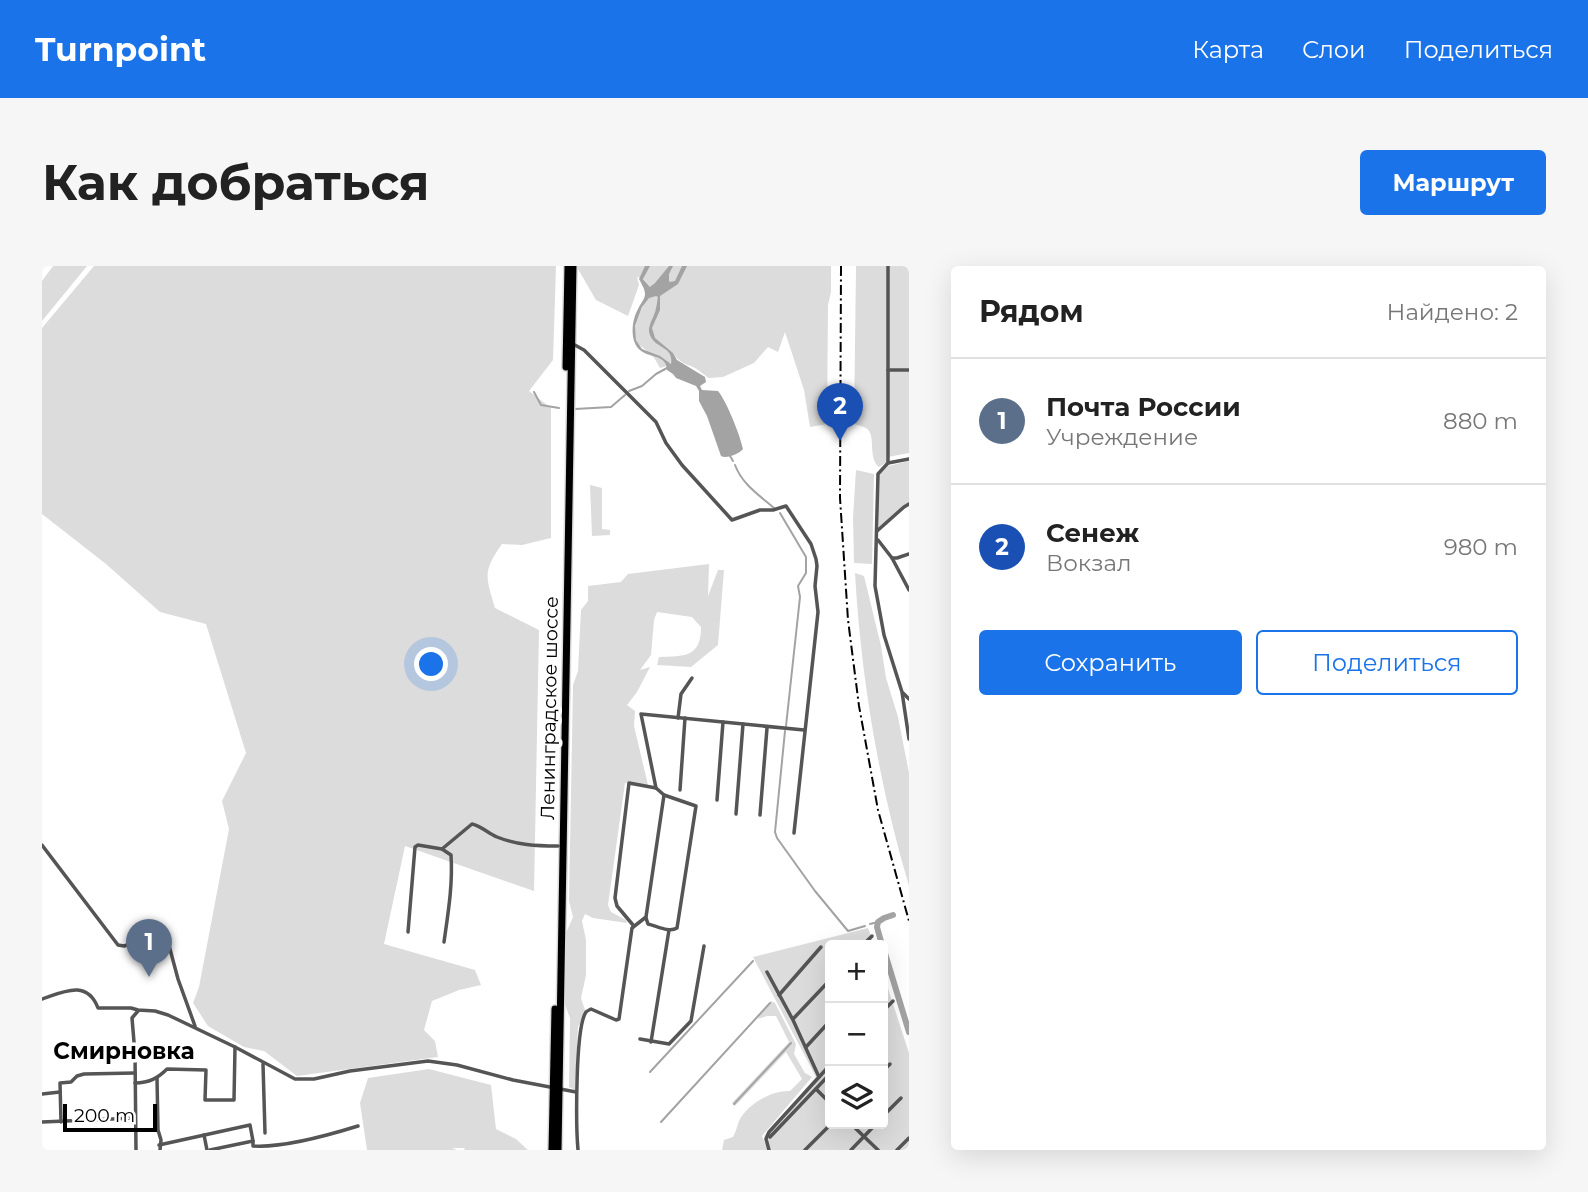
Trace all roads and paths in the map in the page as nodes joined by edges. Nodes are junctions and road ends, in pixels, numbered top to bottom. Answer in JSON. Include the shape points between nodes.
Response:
{"nodes":[{"id":1,"x":570,"y":266,"type":"edge"},
{"id":2,"x":888,"y":266,"type":"edge"},
{"id":3,"x":569,"y":342,"type":"junction"},
{"id":4,"x":888,"y":370,"type":"junction"},
{"id":5,"x":909,"y":370,"type":"edge"},
{"id":6,"x":909,"y":459,"type":"edge"},
{"id":7,"x":888,"y":463,"type":"junction"},
{"id":8,"x":909,"y":504,"type":"edge"},
{"id":9,"x":877,"y":531,"type":"junction"},
{"id":10,"x":876,"y":538,"type":"junction"},
{"id":11,"x":909,"y":554,"type":"edge"},
{"id":12,"x":892,"y":558,"type":"junction"},
{"id":13,"x":909,"y":590,"type":"edge"},
{"id":14,"x":692,"y":678,"type":"dead end"},
{"id":15,"x":902,"y":692,"type":"junction"},
{"id":16,"x":909,"y":699,"type":"edge"},
{"id":17,"x":678,"y":718,"type":"junction"},
{"id":18,"x":685,"y":718,"type":"junction"},
{"id":19,"x":723,"y":722,"type":"junction"},
{"id":20,"x":743,"y":724,"type":"junction"},
{"id":21,"x":767,"y":727,"type":"junction"},
{"id":22,"x":804,"y":730,"type":"junction"},
{"id":23,"x":909,"y":739,"type":"edge"},
{"id":24,"x":656,"y":788,"type":"junction"},
{"id":25,"x":680,"y":790,"type":"dead end"},
{"id":26,"x":664,"y":795,"type":"junction"},
{"id":27,"x":717,"y":800,"type":"dead end"},
{"id":28,"x":736,"y":814,"type":"dead end"},
{"id":29,"x":760,"y":815,"type":"dead end"},
{"id":30,"x":794,"y":833,"type":"dead end"},
{"id":31,"x":42,"y":845,"type":"edge"},
{"id":32,"x":558,"y":846,"type":"junction"},
{"id":33,"x":442,"y":849,"type":"junction"},
{"id":34,"x":646,"y":917,"type":"junction"},
{"id":35,"x":633,"y":925,"type":"junction"},
{"id":36,"x":669,"y":930,"type":"junction"},
{"id":37,"x":408,"y":932,"type":"dead end"},
{"id":38,"x":872,"y":936,"type":"dead end"},
{"id":39,"x":868,"y":940,"type":"edge"},
{"id":40,"x":444,"y":942,"type":"dead end"},
{"id":41,"x":704,"y":946,"type":"dead end"},
{"id":42,"x":821,"y":947,"type":"dead end"},
{"id":43,"x":767,"y":972,"type":"dead end"},
{"id":44,"x":825,"y":985,"type":"edge"},
{"id":45,"x":779,"y":995,"type":"junction"},
{"id":46,"x":42,"y":999,"type":"edge"},
{"id":47,"x":893,"y":1001,"type":"dead end"},
{"id":48,"x":888,"y":1006,"type":"edge"},
{"id":49,"x":138,"y":1010,"type":"junction"},
{"id":50,"x":793,"y":1020,"type":"junction"},
{"id":51,"x":825,"y":1026,"type":"edge"},
{"id":52,"x":196,"y":1028,"type":"junction"},
{"id":53,"x":640,"y":1040,"type":"dead end"},
{"id":54,"x":651,"y":1042,"type":"junction"},
{"id":55,"x":235,"y":1047,"type":"junction"},
{"id":56,"x":806,"y":1047,"type":"junction"},
{"id":57,"x":890,"y":1063,"type":"dead end"},
{"id":58,"x":263,"y":1064,"type":"junction"},
{"id":59,"x":829,"y":1066,"type":"edge"},
{"id":60,"x":887,"y":1066,"type":"edge"},
{"id":61,"x":135,"y":1073,"type":"junction"},
{"id":62,"x":819,"y":1077,"type":"junction"},
{"id":63,"x":158,"y":1078,"type":"junction"},
{"id":64,"x":825,"y":1079,"type":"edge"},
{"id":65,"x":135,"y":1083,"type":"junction"},
{"id":66,"x":556,"y":1088,"type":"junction"},
{"id":67,"x":816,"y":1089,"type":"junction"},
{"id":68,"x":60,"y":1092,"type":"junction"},
{"id":69,"x":576,"y":1092,"type":"junction"},
{"id":70,"x":42,"y":1094,"type":"edge"},
{"id":71,"x":825,"y":1098,"type":"edge"},
{"id":72,"x":901,"y":1098,"type":"dead end"},
{"id":73,"x":888,"y":1111,"type":"edge"},
{"id":74,"x":135,"y":1118,"type":"junction"},
{"id":75,"x":42,"y":1122,"type":"edge"},
{"id":76,"x":61,"y":1122,"type":"junction"},
{"id":77,"x":358,"y":1126,"type":"dead end"},
{"id":78,"x":826,"y":1129,"type":"edge"},
{"id":79,"x":856,"y":1129,"type":"edge"},
{"id":80,"x":871,"y":1129,"type":"edge"},
{"id":81,"x":265,"y":1133,"type":"dead end"},
{"id":82,"x":204,"y":1135,"type":"junction"},
{"id":83,"x":864,"y":1136,"type":"junction"},
{"id":84,"x":770,"y":1137,"type":"dead end"},
{"id":85,"x":909,"y":1138,"type":"edge"},
{"id":86,"x":253,"y":1141,"type":"junction"},
{"id":87,"x":275,"y":1147,"type":"edge"},
{"id":88,"x":160,"y":1148,"type":"edge"},
{"id":89,"x":136,"y":1150,"type":"edge"},
{"id":90,"x":209,"y":1150,"type":"edge"},
{"id":91,"x":555,"y":1150,"type":"edge"},
{"id":92,"x":578,"y":1150,"type":"edge"},
{"id":93,"x":769,"y":1150,"type":"edge"},
{"id":94,"x":805,"y":1150,"type":"edge"},
{"id":95,"x":851,"y":1150,"type":"edge"},
{"id":96,"x":878,"y":1150,"type":"edge"},
{"id":97,"x":897,"y":1150,"type":"edge"}],
"edges":[{"from":1,"to":3,"type":"highway","name":"Ленинградское шоссе"},
{"from":2,"to":4,"type":"street"},
{"from":3,"to":22,"type":"street","via":[[584,350],[656,422],[682,465],[732,520],[786,506],[811,544],[817,566],[818,612]]},
{"from":3,"to":32,"type":"highway","name":"Ленинградское шоссе"},
{"from":3,"to":66,"type":"highway","name":"Ленинградское шоссе"},
{"from":4,"to":5,"type":"street"},
{"from":4,"to":7,"type":"street"},
{"from":6,"to":7,"type":"street"},
{"from":7,"to":9,"type":"street","via":[[878,474]]},
{"from":8,"to":9,"type":"street"},
{"from":9,"to":10,"type":"street"},
{"from":10,"to":12,"type":"street"},
{"from":10,"to":15,"type":"street","via":[[876,591]]},
{"from":11,"to":12,"type":"street"},
{"from":12,"to":13,"type":"street"},
{"from":14,"to":17,"type":"street","via":[[681,694]]},
{"from":15,"to":16,"type":"street"},
{"from":15,"to":23,"type":"street"},
{"from":17,"to":18,"type":"street"},
{"from":17,"to":24,"type":"street","via":[[641,714]]},
{"from":18,"to":19,"type":"street"},
{"from":18,"to":25,"type":"street"},
{"from":19,"to":20,"type":"street"},
{"from":19,"to":27,"type":"street"},
{"from":20,"to":21,"type":"street"},
{"from":20,"to":28,"type":"street"},
{"from":21,"to":22,"type":"street"},
{"from":21,"to":29,"type":"street"},
{"from":22,"to":30,"type":"street"},
{"from":24,"to":26,"type":"street"},
{"from":24,"to":35,"type":"street","via":[[629,783],[615,898]]},
{"from":26,"to":34,"type":"street"},
{"from":26,"to":36,"type":"street","via":[[696,807],[677,928]]},
{"from":31,"to":52,"type":"street","via":[[118,945],[166,936]]},
{"from":32,"to":33,"type":"street","via":[[520,844],[472,824]]},
{"from":32,"to":66,"type":"highway","name":"Ленинградское шоссе"},
{"from":33,"to":37,"type":"street","via":[[415,847]]},
{"from":33,"to":40,"type":"street","via":[[451,855],[452,865]]},
{"from":34,"to":35,"type":"street"},
{"from":34,"to":36,"type":"street","via":[[649,923]]},
{"from":35,"to":69,"type":"street","via":[[619,1019],[591,1009],[586,1012]]},
{"from":36,"to":54,"type":"street"},
{"from":38,"to":39,"type":"street"},
{"from":41,"to":54,"type":"street","via":[[691,1021],[669,1044]]},
{"from":42,"to":45,"type":"street"},
{"from":43,"to":45,"type":"street"},
{"from":44,"to":50,"type":"street"},
{"from":45,"to":50,"type":"street"},
{"from":46,"to":49,"type":"street","via":[[80,990],[94,998],[97,1008]]},
{"from":47,"to":48,"type":"street"},
{"from":49,"to":52,"type":"street","via":[[155,1011]]},
{"from":49,"to":61,"type":"street","via":[[132,1018]]},
{"from":50,"to":56,"type":"street"},
{"from":51,"to":56,"type":"street"},
{"from":52,"to":55,"type":"street"},
{"from":53,"to":54,"type":"street"},
{"from":55,"to":58,"type":"street"},
{"from":55,"to":63,"type":"street","via":[[234,1100],[205,1100],[206,1070],[167,1069]]},
{"from":56,"to":62,"type":"street"},
{"from":57,"to":60,"type":"street"},
{"from":58,"to":66,"type":"street","via":[[301,1080],[428,1061]]},
{"from":58,"to":81,"type":"street"},
{"from":59,"to":62,"type":"street"},
{"from":61,"to":65,"type":"street"},
{"from":61,"to":68,"type":"street","via":[[80,1075],[60,1083]]},
{"from":62,"to":93,"type":"street","via":[[769,1132]]},
{"from":63,"to":65,"type":"street"},
{"from":63,"to":88,"type":"street"},
{"from":64,"to":67,"type":"street"},
{"from":65,"to":74,"type":"street"},
{"from":66,"to":69,"type":"street"},
{"from":66,"to":91,"type":"highway","name":"Ленинградское шоссе"},
{"from":67,"to":71,"type":"street"},
{"from":67,"to":84,"type":"street"},
{"from":68,"to":70,"type":"street"},
{"from":68,"to":76,"type":"street"},
{"from":69,"to":92,"type":"street"},
{"from":72,"to":73,"type":"street"},
{"from":74,"to":76,"type":"street"},
{"from":74,"to":89,"type":"street"},
{"from":75,"to":76,"type":"street"},
{"from":77,"to":87,"type":"street"},
{"from":78,"to":94,"type":"street"},
{"from":79,"to":83,"type":"street"},
{"from":80,"to":83,"type":"street"},
{"from":82,"to":86,"type":"street","via":[[250,1125]]},
{"from":82,"to":88,"type":"street"},
{"from":82,"to":90,"type":"street"},
{"from":83,"to":95,"type":"street"},
{"from":83,"to":96,"type":"street"},
{"from":85,"to":97,"type":"street"},
{"from":86,"to":87,"type":"street","via":[[253,1146]]},
{"from":86,"to":90,"type":"street"}]}
